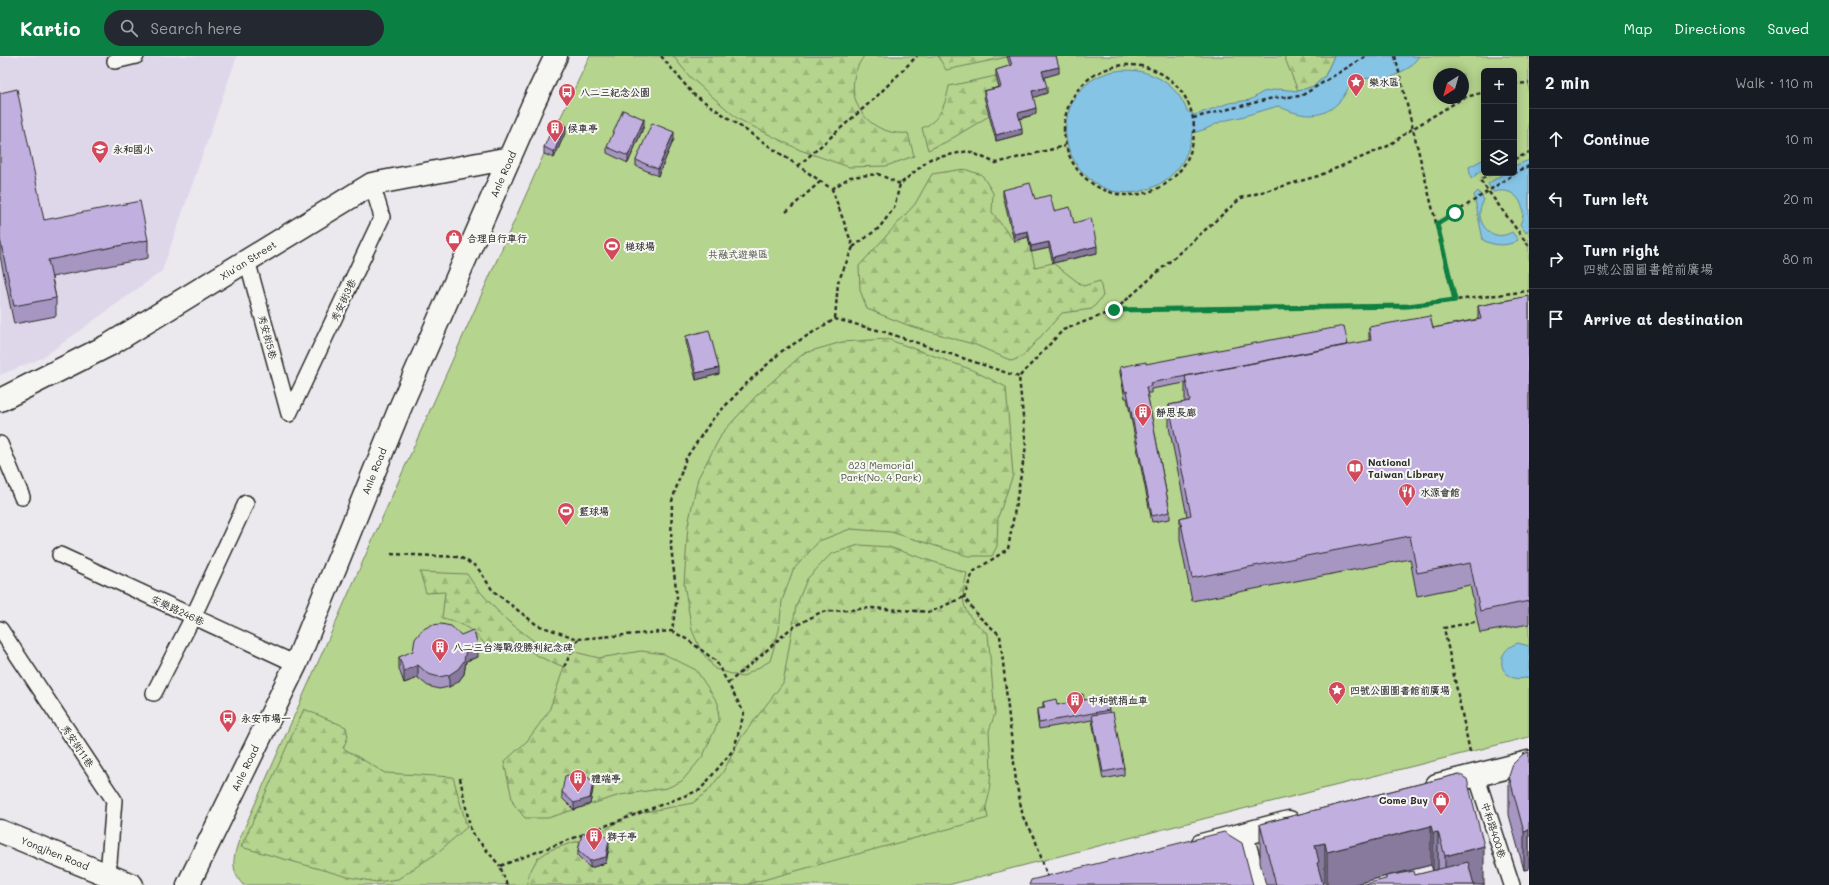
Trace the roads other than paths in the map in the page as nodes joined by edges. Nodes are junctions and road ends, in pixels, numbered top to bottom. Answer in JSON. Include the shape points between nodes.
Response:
{"nodes":[{"id":1,"x":136,"y":56,"type":"edge"},
{"id":2,"x":556,"y":56,"type":"edge"},
{"id":3,"x":115,"y":61,"type":"dead end"},
{"id":4,"x":510,"y":158,"type":"junction"},
{"id":5,"x":372,"y":184,"type":"junction"},
{"id":6,"x":247,"y":260,"type":"junction"},
{"id":7,"x":0,"y":400,"type":"edge"},
{"id":8,"x":289,"y":414,"type":"joint"},
{"id":9,"x":0,"y":444,"type":"edge"},
{"id":10,"x":22,"y":497,"type":"dead end"},
{"id":11,"x":246,"y":503,"type":"dead end"},
{"id":12,"x":60,"y":555,"type":"dead end"},
{"id":13,"x":193,"y":617,"type":"junction"},
{"id":14,"x":0,"y":629,"type":"edge"},
{"id":15,"x":296,"y":664,"type":"junction"},
{"id":16,"x":154,"y":693,"type":"dead end"},
{"id":17,"x":1529,"y":762,"type":"edge"},
{"id":18,"x":1476,"y":775,"type":"junction"},
{"id":19,"x":1415,"y":790,"type":"edge"},
{"id":20,"x":1310,"y":817,"type":"edge"},
{"id":21,"x":0,"y":831,"type":"edge"},
{"id":22,"x":1242,"y":834,"type":"junction"},
{"id":23,"x":1180,"y":850,"type":"edge"},
{"id":24,"x":108,"y":875,"type":"junction"},
{"id":25,"x":132,"y":885,"type":"edge"},
{"id":26,"x":188,"y":885,"type":"edge"},
{"id":27,"x":1256,"y":885,"type":"edge"},
{"id":28,"x":1512,"y":885,"type":"edge"}],
"edges":[{"from":1,"to":3,"type":"lane"},
{"from":2,"to":4,"type":"street","name":"Anle Road"},
{"from":4,"to":5,"type":"street","name":"Xiu'an Street"},
{"from":4,"to":15,"type":"street","name":"Anle Road","via":[[400,408]]},
{"from":5,"to":6,"type":"street","name":"Xiu'an Street"},
{"from":5,"to":8,"type":"lane","name":"秀安街3巷","via":[[382,217]]},
{"from":6,"to":7,"type":"street","name":"Xiu'an Street","via":[[109,345]]},
{"from":6,"to":8,"type":"lane","name":"秀安街5巷"},
{"from":9,"to":10,"type":"lane"},
{"from":11,"to":13,"type":"lane"},
{"from":12,"to":13,"type":"lane","name":"安樂路246巷"},
{"from":13,"to":15,"type":"lane","name":"安樂路246巷"},
{"from":13,"to":16,"type":"lane"},
{"from":14,"to":24,"type":"lane","name":"秀安街11巷","via":[[114,800]]},
{"from":15,"to":26,"type":"street","name":"Anle Road"},
{"from":17,"to":18,"type":"street"},
{"from":18,"to":19,"type":"street"},
{"from":18,"to":28,"type":"lane","name":"中和路400巷"},
{"from":20,"to":22,"type":"street"},
{"from":21,"to":24,"type":"street","name":"Yongjhen Road"},
{"from":22,"to":23,"type":"street"},
{"from":22,"to":27,"type":"street"},
{"from":24,"to":25,"type":"street","name":"Yongjhen Road"}]}
